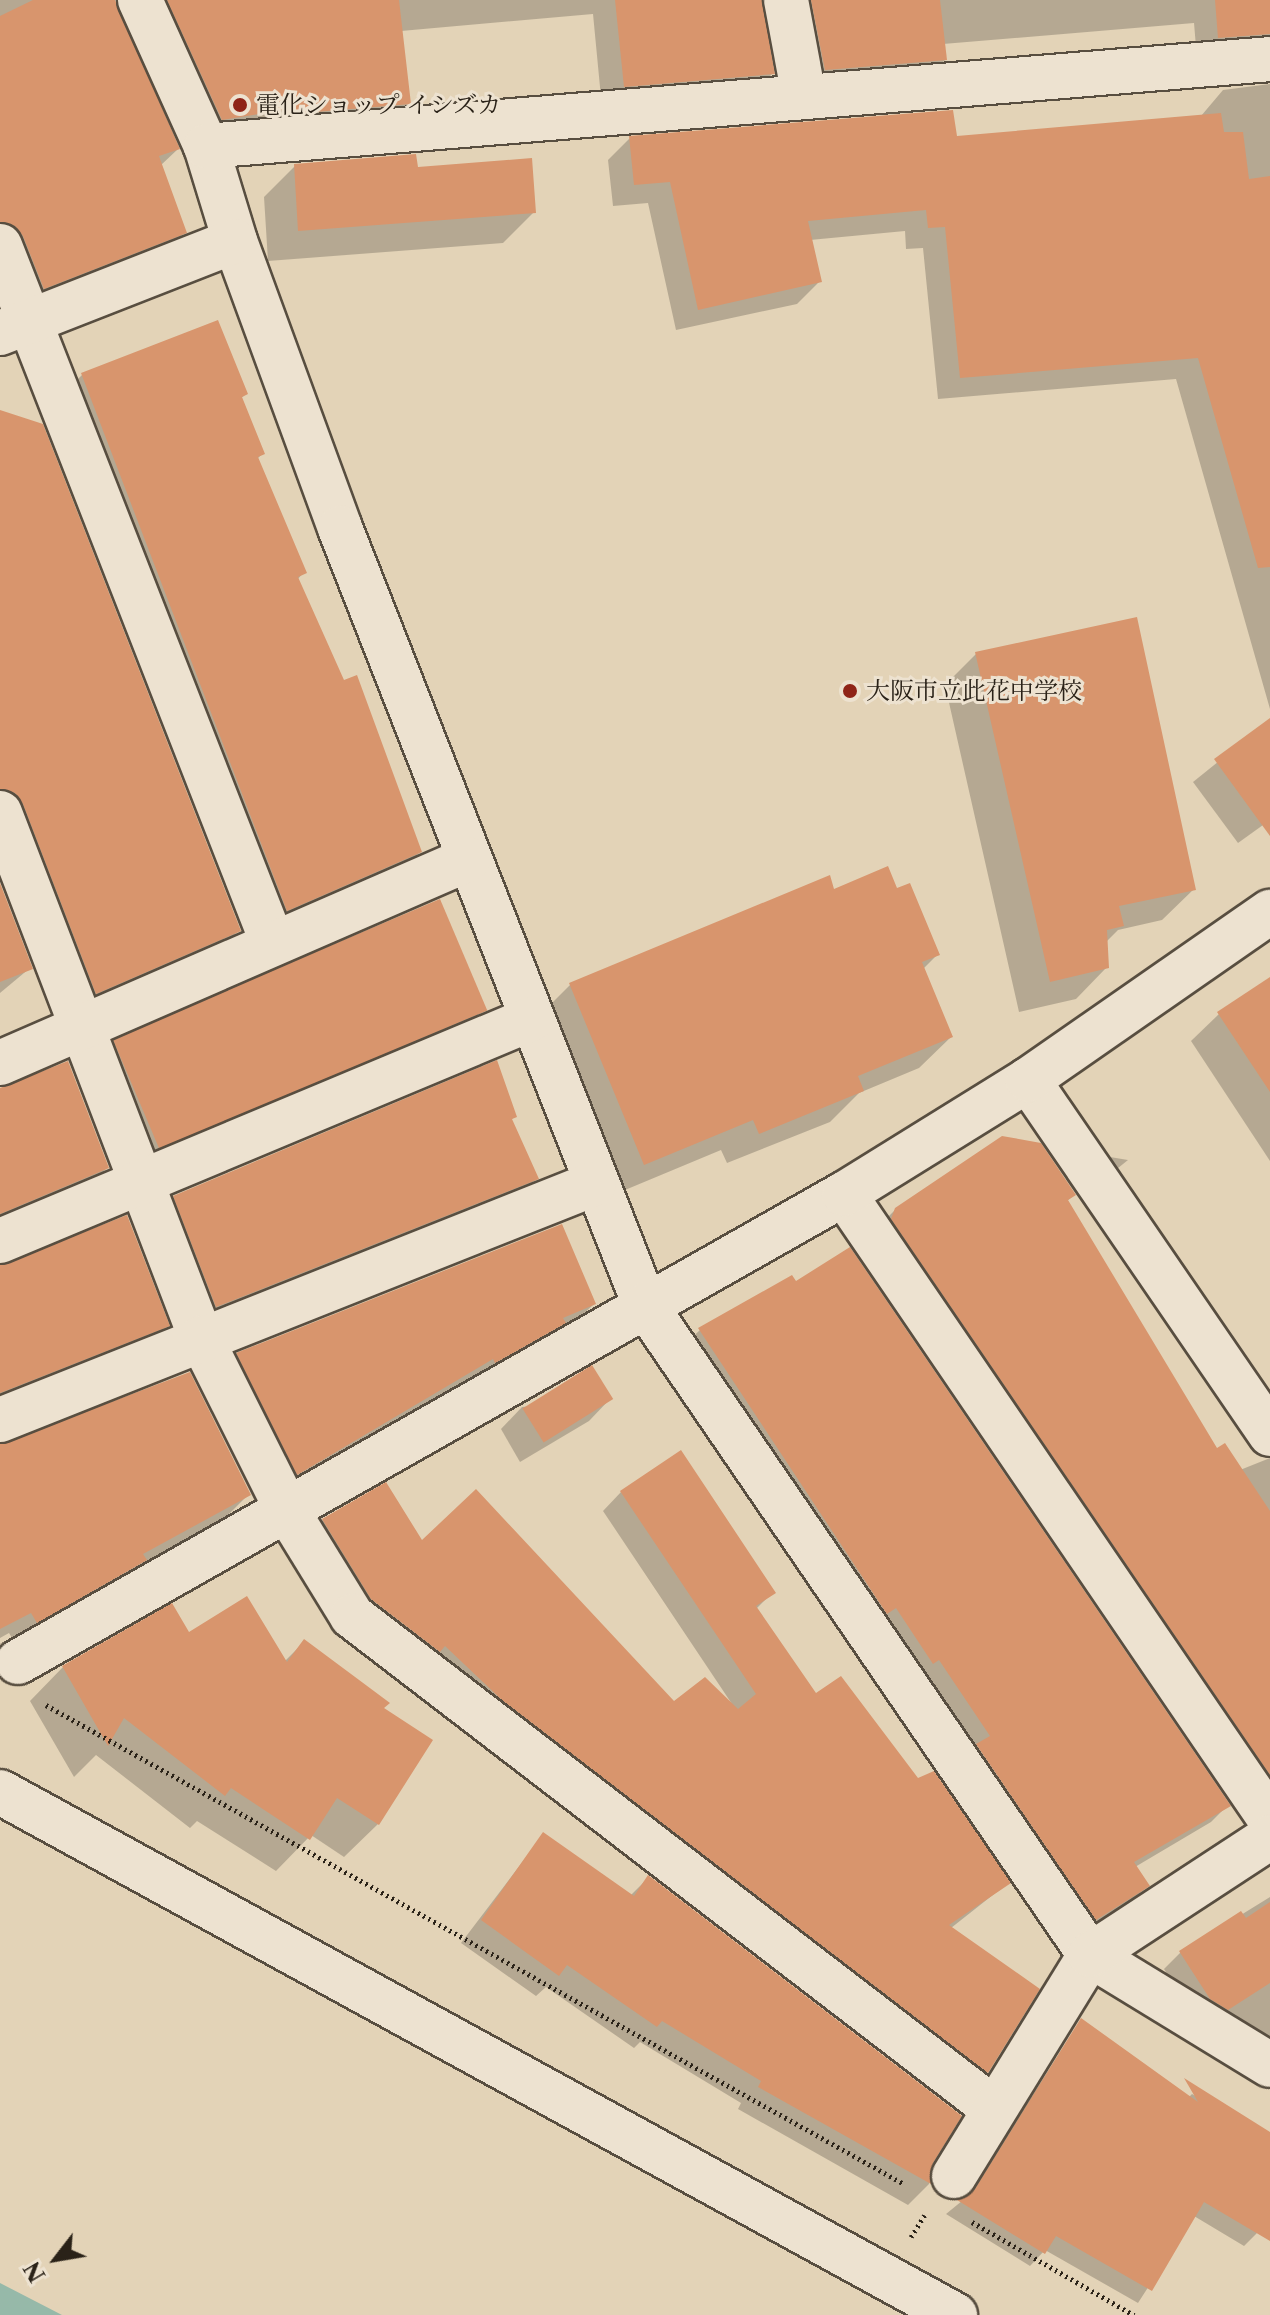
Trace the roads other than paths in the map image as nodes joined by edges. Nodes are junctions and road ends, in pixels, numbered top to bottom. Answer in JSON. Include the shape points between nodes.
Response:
{"nodes":[{"id":1,"x":140,"y":0,"type":"edge"},
{"id":2,"x":786,"y":0,"type":"edge"},
{"id":3,"x":1268,"y":67,"type":"edge"},
{"id":4,"x":804,"y":96,"type":"junction"},
{"id":5,"x":206,"y":146,"type":"junction"},
{"id":6,"x":235,"y":241,"type":"junction"},
{"id":7,"x":0,"y":246,"type":"edge"},
{"id":8,"x":15,"y":327,"type":"edge"},
{"id":9,"x":0,"y":813,"type":"edge"},
{"id":10,"x":469,"y":859,"type":"junction"},
{"id":11,"x":1270,"y":912,"type":"edge"},
{"id":12,"x":273,"y":944,"type":"junction"},
{"id":13,"x":531,"y":1019,"type":"junction"},
{"id":14,"x":83,"y":1030,"type":"junction"},
{"id":15,"x":0,"y":1063,"type":"edge"},
{"id":16,"x":1028,"y":1080,"type":"junction"},
{"id":17,"x":594,"y":1184,"type":"junction"},
{"id":18,"x":142,"y":1186,"type":"junction"},
{"id":19,"x":844,"y":1194,"type":"junction"},
{"id":20,"x":0,"y":1241,"type":"edge"},
{"id":21,"x":645,"y":1305,"type":"junction"},
{"id":22,"x":201,"y":1338,"type":"junction"},
{"id":23,"x":0,"y":1420,"type":"edge"},
{"id":24,"x":1270,"y":1434,"type":"edge"},
{"id":25,"x":288,"y":1512,"type":"junction"},
{"id":26,"x":18,"y":1662,"type":"dead end"},
{"id":27,"x":0,"y":1792,"type":"edge"},
{"id":28,"x":1270,"y":1819,"type":"edge"},
{"id":29,"x":1270,"y":1837,"type":"edge"},
{"id":30,"x":1090,"y":1955,"type":"junction"},
{"id":31,"x":1270,"y":2065,"type":"edge"},
{"id":32,"x":993,"y":2108,"type":"junction"},
{"id":33,"x":957,"y":2196,"type":"road end"},
{"id":34,"x":955,"y":2315,"type":"edge"}],
"edges":[{"from":1,"to":5,"type":"street"},
{"from":2,"to":4,"type":"street"},
{"from":3,"to":4,"type":"street"},
{"from":4,"to":5,"type":"street"},
{"from":5,"to":6,"type":"street"},
{"from":6,"to":8,"type":"street"},
{"from":6,"to":10,"type":"street"},
{"from":7,"to":8,"type":"street"},
{"from":8,"to":12,"type":"street"},
{"from":9,"to":14,"type":"street"},
{"from":10,"to":12,"type":"street"},
{"from":10,"to":13,"type":"street"},
{"from":11,"to":16,"type":"street"},
{"from":12,"to":14,"type":"street"},
{"from":13,"to":17,"type":"street"},
{"from":13,"to":18,"type":"street"},
{"from":14,"to":15,"type":"street"},
{"from":14,"to":18,"type":"street"},
{"from":16,"to":19,"type":"street"},
{"from":16,"to":24,"type":"street"},
{"from":17,"to":21,"type":"street"},
{"from":17,"to":22,"type":"street"},
{"from":18,"to":20,"type":"street"},
{"from":18,"to":22,"type":"street"},
{"from":19,"to":21,"type":"street"},
{"from":19,"to":28,"type":"street"},
{"from":21,"to":25,"type":"street"},
{"from":21,"to":30,"type":"street"},
{"from":22,"to":23,"type":"street"},
{"from":22,"to":25,"type":"street"},
{"from":25,"to":26,"type":"street"},
{"from":25,"to":32,"type":"street","via":[[352,1616]]},
{"from":27,"to":34,"type":"street"},
{"from":29,"to":30,"type":"street"},
{"from":30,"to":31,"type":"street"},
{"from":30,"to":32,"type":"street"},
{"from":32,"to":33,"type":"street"}]}
